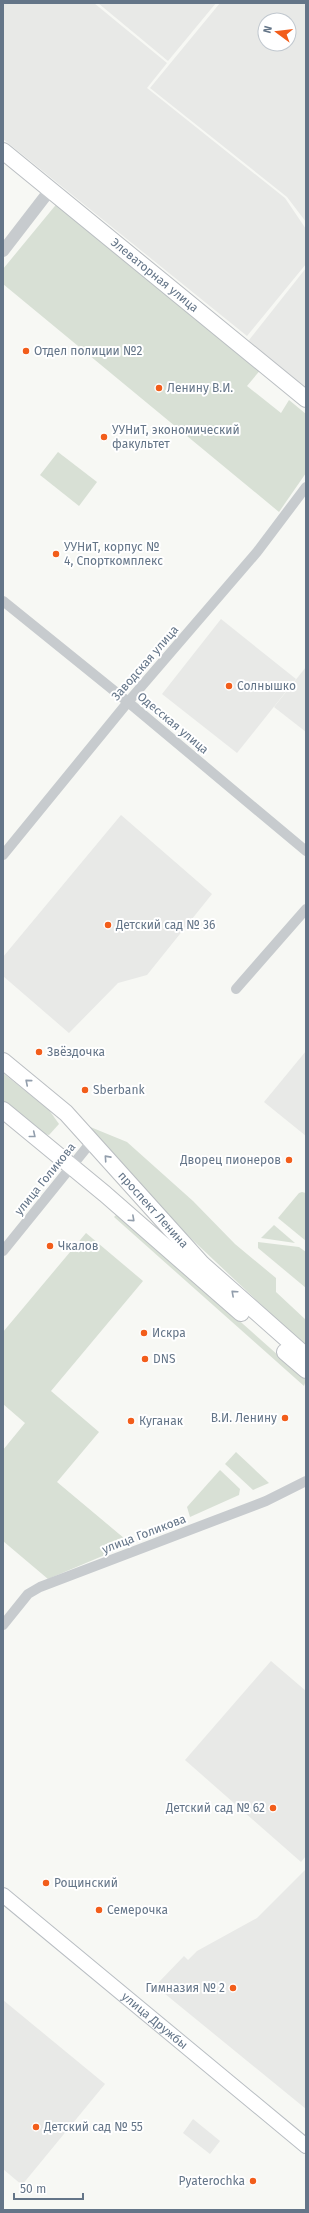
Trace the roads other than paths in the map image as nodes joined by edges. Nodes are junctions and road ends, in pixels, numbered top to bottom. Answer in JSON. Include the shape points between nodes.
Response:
{"nodes":[{"id":1,"x":3,"y":151,"type":"edge"},
{"id":2,"x":50,"y":190,"type":"junction"},
{"id":3,"x":3,"y":251,"type":"edge"},
{"id":4,"x":306,"y":399,"type":"edge"},
{"id":5,"x":306,"y":487,"type":"edge"},
{"id":6,"x":3,"y":601,"type":"edge"},
{"id":7,"x":128,"y":702,"type":"junction"},
{"id":8,"x":306,"y":851,"type":"edge"},
{"id":9,"x":3,"y":855,"type":"edge"},
{"id":10,"x":306,"y":909,"type":"edge"},
{"id":11,"x":236,"y":989,"type":"dead end"},
{"id":12,"x":3,"y":1061,"type":"edge"},
{"id":13,"x":3,"y":1110,"type":"edge"},
{"id":14,"x":92,"y":1141,"type":"junction"},
{"id":15,"x":71,"y":1166,"type":"junction"},
{"id":16,"x":3,"y":1251,"type":"edge"},
{"id":17,"x":306,"y":1356,"type":"edge"},
{"id":18,"x":306,"y":1370,"type":"edge"},
{"id":19,"x":306,"y":1481,"type":"edge"},
{"id":20,"x":3,"y":1625,"type":"edge"},
{"id":21,"x":3,"y":1895,"type":"edge"},
{"id":22,"x":306,"y":2146,"type":"edge"}],
"edges":[{"from":1,"to":2,"type":"main road","name":"Элеваторная улица"},
{"from":2,"to":3,"type":"street"},
{"from":2,"to":4,"type":"main road","name":"Элеваторная улица"},
{"from":5,"to":7,"type":"street","name":"Заводская улица","via":[[222,594]]},
{"from":6,"to":7,"type":"street","name":"Одесская улица"},
{"from":7,"to":8,"type":"street","name":"Одесская улица"},
{"from":7,"to":9,"type":"street","name":"Заводская улица"},
{"from":10,"to":11,"type":"street"},
{"from":14,"to":12,"type":"main road","name":"проспект Ленина","one_way":true,"via":[[66,1114]]},
{"from":13,"to":15,"type":"main road","name":"проспект Ленина","one_way":true},
{"from":14,"to":15,"type":"street","name":"улица Голикова"},
{"from":17,"to":14,"type":"main road","name":"проспект Ленина","one_way":true,"via":[[202,1264]]},
{"from":15,"to":16,"type":"street","name":"улица Голикова"},
{"from":15,"to":18,"type":"main road","name":"проспект Ленина","one_way":true},
{"from":19,"to":20,"type":"street","name":"улица Голикова","via":[[266,1501],[40,1587],[28,1594]]},
{"from":21,"to":22,"type":"main road","name":"улица Дружбы"}]}
